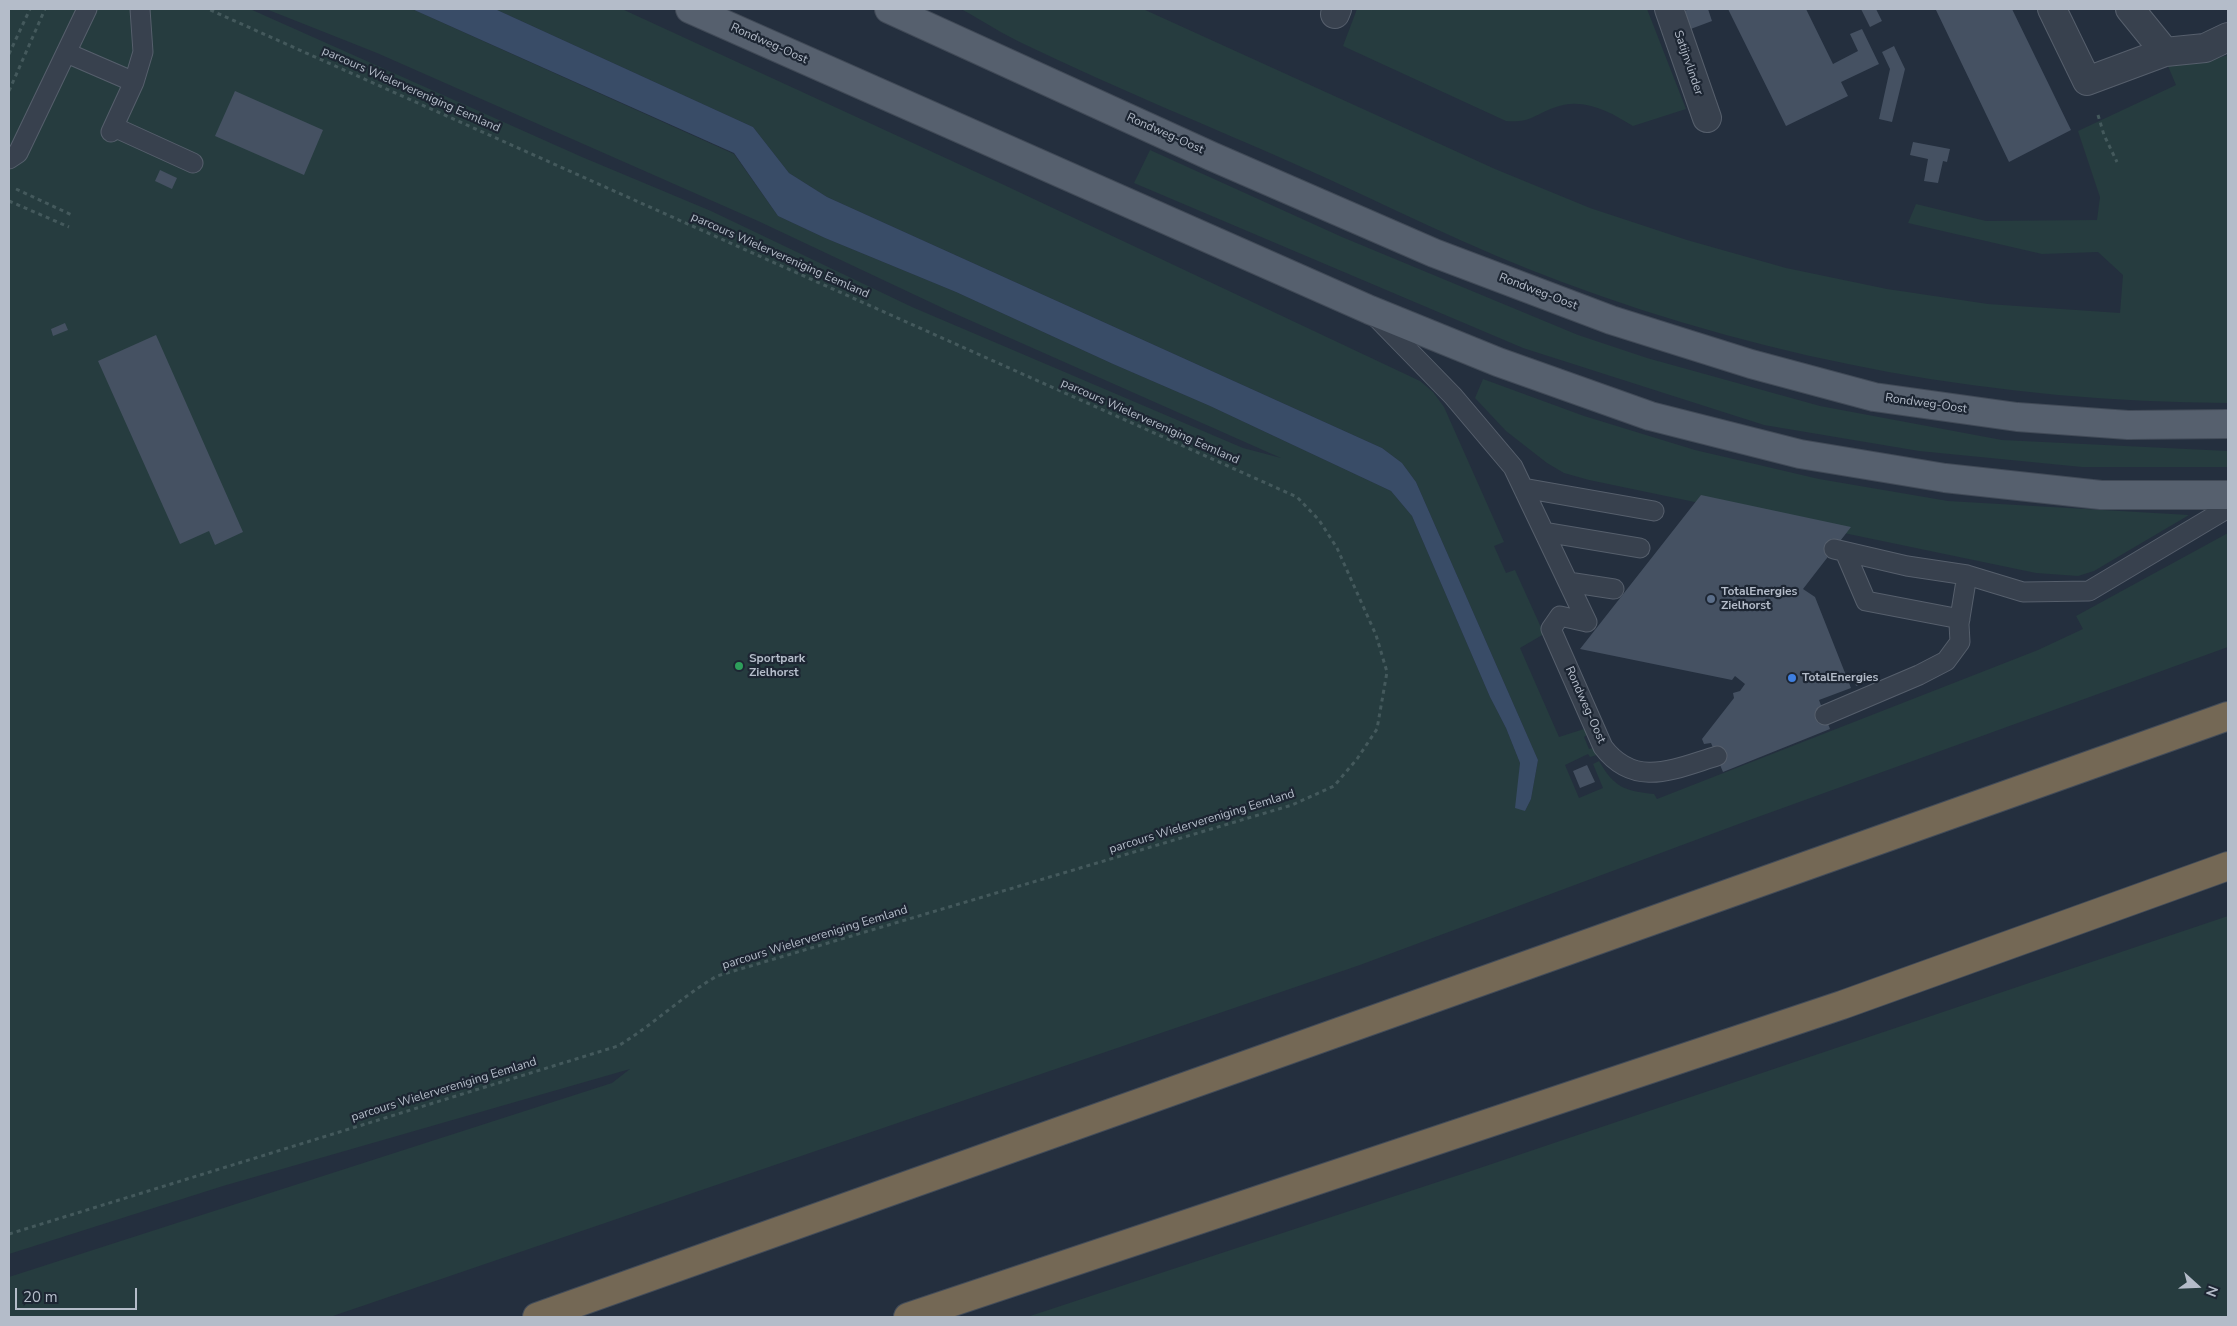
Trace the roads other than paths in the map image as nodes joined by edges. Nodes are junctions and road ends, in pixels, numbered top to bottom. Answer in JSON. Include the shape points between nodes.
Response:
{"nodes":[{"id":1,"x":87,"y":9,"type":"edge"},
{"id":2,"x":140,"y":9,"type":"edge"},
{"id":3,"x":690,"y":9,"type":"edge"},
{"id":4,"x":889,"y":9,"type":"edge"},
{"id":5,"x":1669,"y":9,"type":"edge"},
{"id":6,"x":2052,"y":9,"type":"edge"},
{"id":7,"x":2130,"y":9,"type":"edge"},
{"id":8,"x":2228,"y":37,"type":"edge"},
{"id":9,"x":2165,"y":52,"type":"junction"},
{"id":10,"x":67,"y":53,"type":"junction"},
{"id":11,"x":134,"y":82,"type":"junction"},
{"id":12,"x":1707,"y":118,"type":"dead end"},
{"id":13,"x":9,"y":158,"type":"edge"},
{"id":14,"x":193,"y":163,"type":"dead end"},
{"id":15,"x":1370,"y":310,"type":"junction"},
{"id":16,"x":2228,"y":424,"type":"edge"},
{"id":17,"x":1523,"y":488,"type":"junction"},
{"id":18,"x":2228,"y":496,"type":"edge"},
{"id":19,"x":2228,"y":508,"type":"edge"},
{"id":20,"x":1654,"y":511,"type":"dead end"},
{"id":21,"x":1544,"y":532,"type":"junction"},
{"id":22,"x":1640,"y":548,"type":"dead end"},
{"id":23,"x":1967,"y":575,"type":"junction"},
{"id":24,"x":1568,"y":582,"type":"junction"},
{"id":25,"x":1614,"y":590,"type":"dead end"},
{"id":26,"x":1960,"y":618,"type":"junction"},
{"id":27,"x":1825,"y":715,"type":"dead end"},
{"id":28,"x":2228,"y":716,"type":"edge"},
{"id":29,"x":1717,"y":756,"type":"dead end"},
{"id":30,"x":2228,"y":866,"type":"edge"},
{"id":31,"x":537,"y":1317,"type":"edge"},
{"id":32,"x":908,"y":1317,"type":"edge"}],
"edges":[{"from":1,"to":10,"type":"lane"},
{"from":2,"to":11,"type":"lane","via":[[143,52]]},
{"from":3,"to":15,"type":"main road","name":"Rondweg-Oost"},
{"from":4,"to":16,"type":"main road","name":"Rondweg-Oost","via":[[1434,253],[1611,320],[1714,352],[1883,398],[2026,418],[2128,425]]},
{"from":5,"to":12,"type":"street","name":"Satijnvlinder"},
{"from":6,"to":9,"type":"street","via":[[2087,81]]},
{"from":7,"to":9,"type":"street"},
{"from":8,"to":9,"type":"street","via":[[2205,48]]},
{"from":10,"to":11,"type":"lane"},
{"from":10,"to":13,"type":"lane","via":[[18,153]]},
{"from":11,"to":14,"type":"lane","via":[[113,129]]},
{"from":15,"to":17,"type":"lane","name":"Rondweg-Oost","via":[[1453,396],[1514,467]]},
{"from":15,"to":18,"type":"main road","name":"Rondweg-Oost","via":[[1498,362],[1650,416],[1800,454],[1945,478],[2101,495]]},
{"from":17,"to":20,"type":"lane"},
{"from":17,"to":21,"type":"lane","name":"Rondweg-Oost"},
{"from":19,"to":23,"type":"lane","via":[[2089,591],[2023,592]]},
{"from":21,"to":22,"type":"lane"},
{"from":21,"to":24,"type":"lane","name":"Rondweg-Oost"},
{"from":23,"to":26,"type":"lane"},
{"from":23,"to":26,"type":"lane","via":[[1839,551],[1866,601]]},
{"from":24,"to":25,"type":"lane"},
{"from":24,"to":29,"type":"lane","name":"Rondweg-Oost","via":[[1587,622],[1560,616],[1551,629],[1603,747],[1614,760],[1630,770],[1650,773]]},
{"from":26,"to":27,"type":"lane","via":[[1960,642],[1946,661]]},
{"from":28,"to":31,"type":"highway"},
{"from":30,"to":32,"type":"highway","via":[[1842,1005]]}]}
